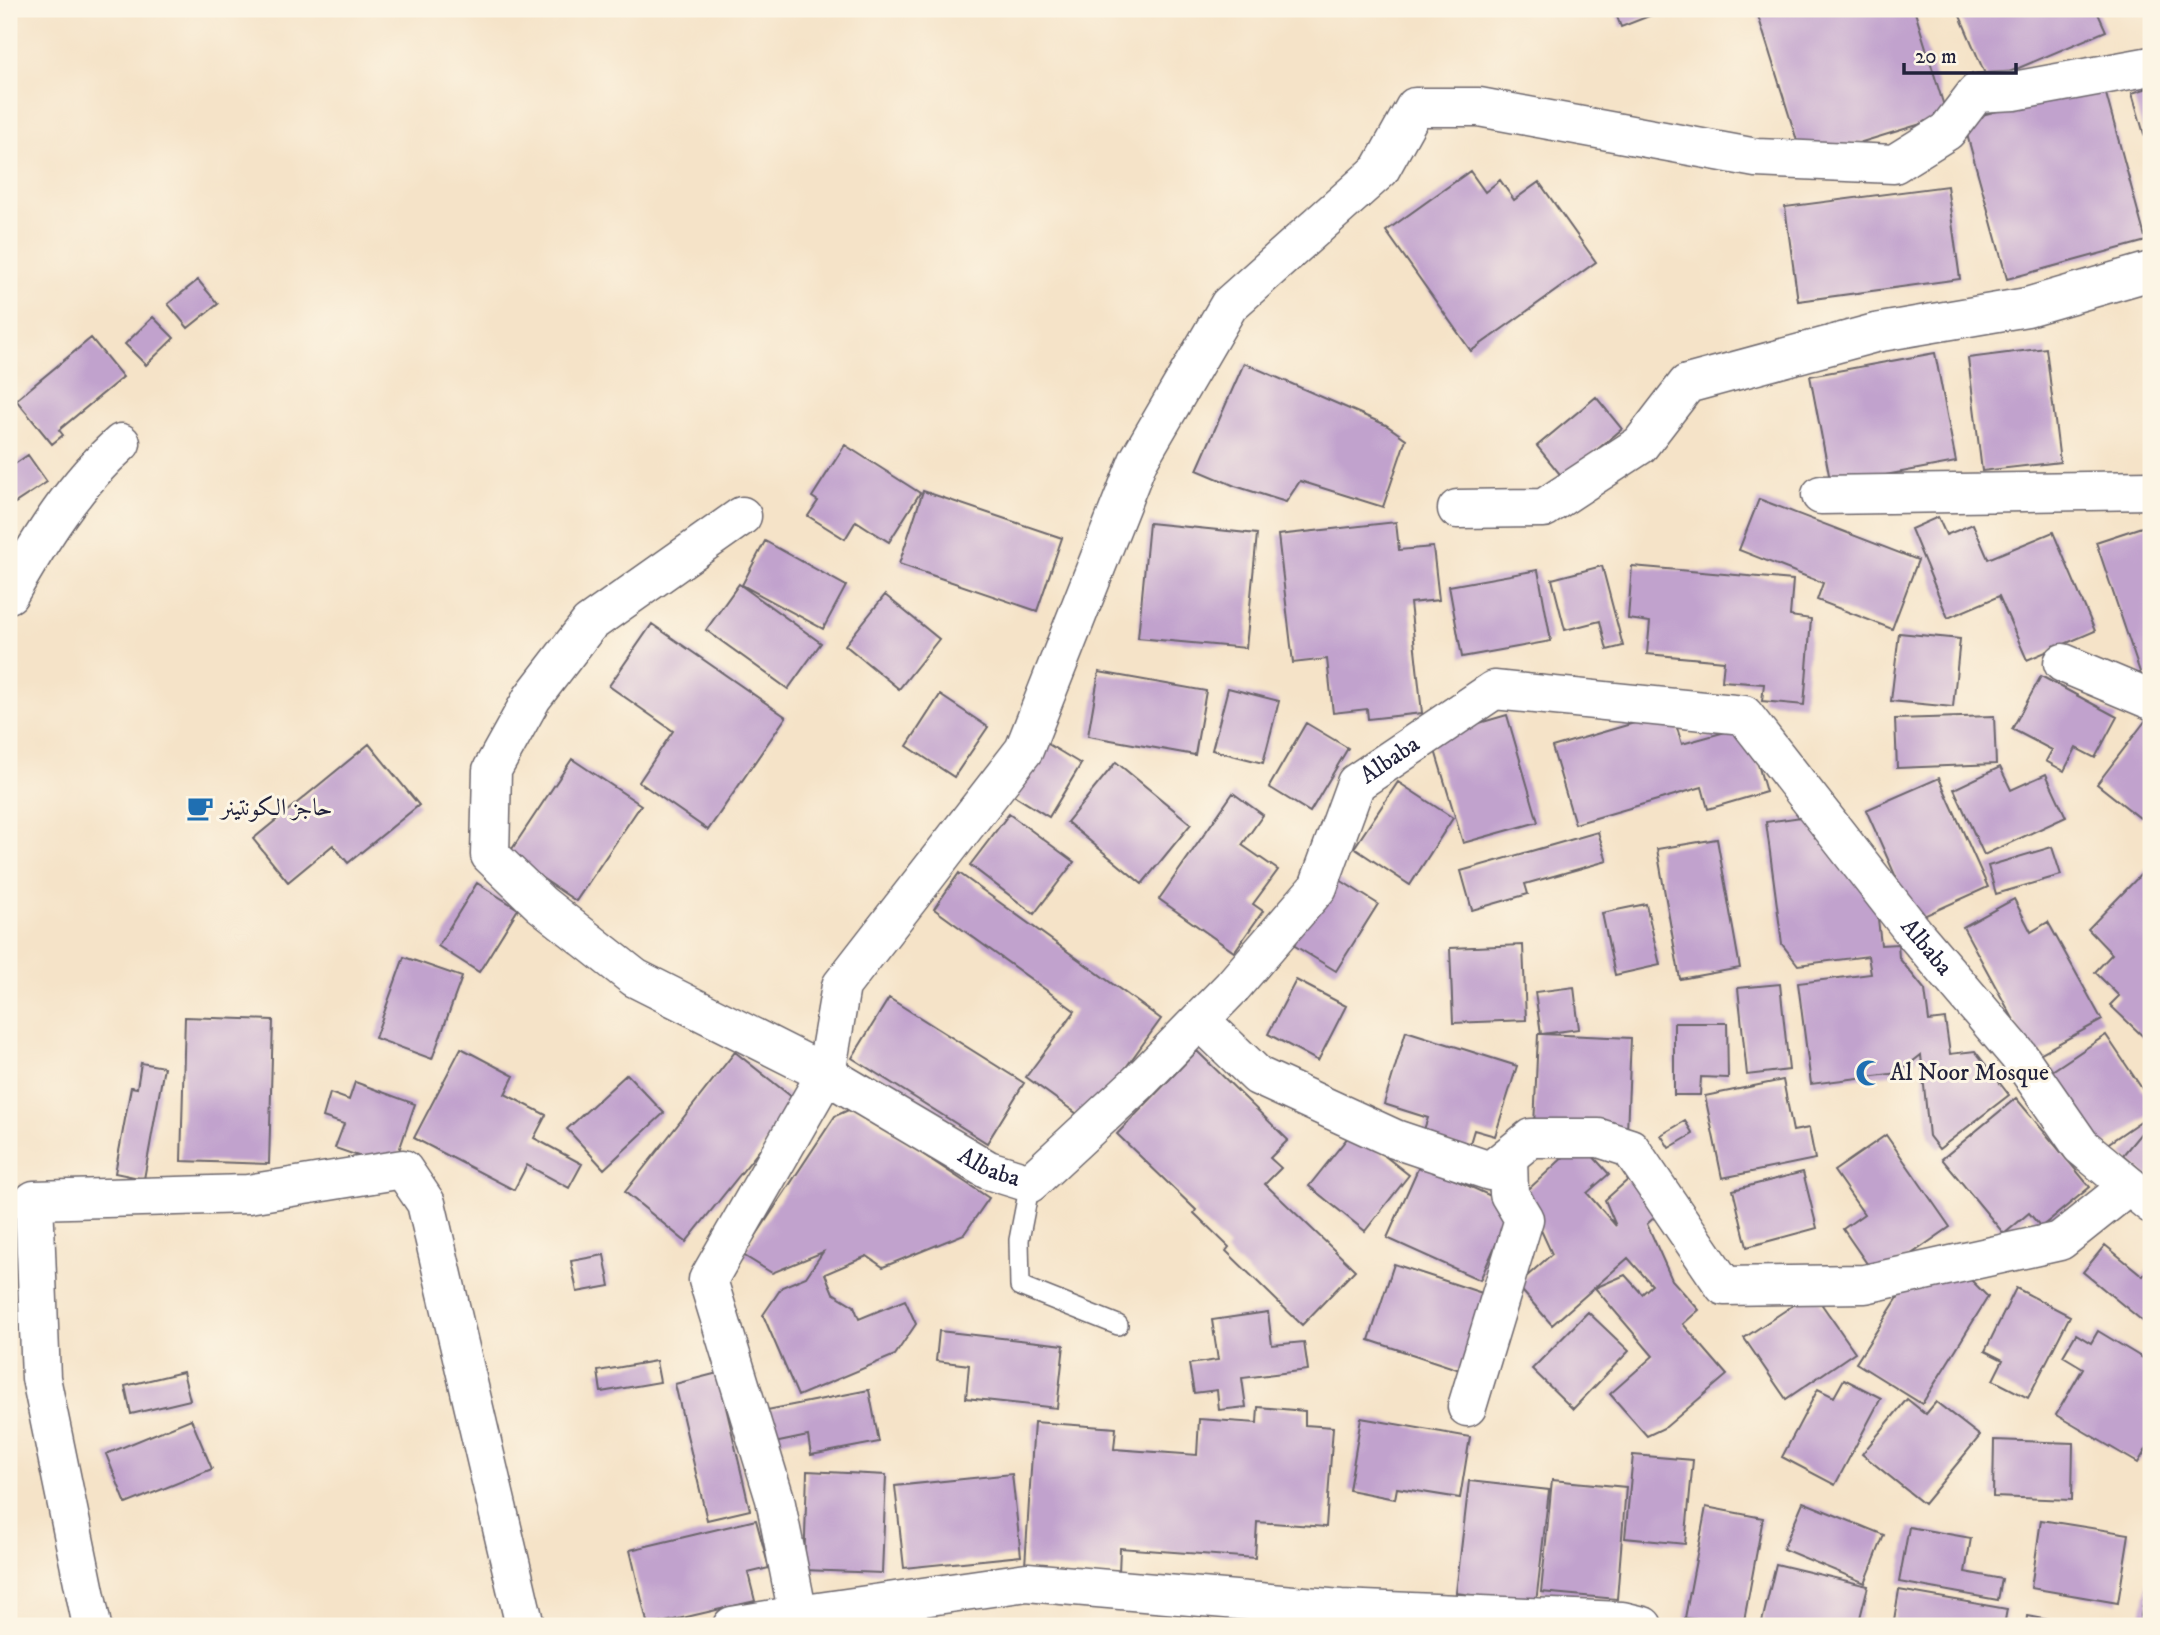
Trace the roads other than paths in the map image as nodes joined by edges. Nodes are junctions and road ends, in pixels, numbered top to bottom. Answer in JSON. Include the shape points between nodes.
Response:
{"nodes":[{"id":1,"x":2151,"y":66,"type":"edge"},
{"id":2,"x":2151,"y":271,"type":"edge"},
{"id":3,"x":121,"y":443,"type":"dead end"},
{"id":4,"x":2151,"y":490,"type":"edge"},
{"id":5,"x":1821,"y":495,"type":"dead end"},
{"id":6,"x":1457,"y":509,"type":"dead end"},
{"id":7,"x":743,"y":516,"type":"dead end"},
{"id":8,"x":9,"y":594,"type":"edge"},
{"id":9,"x":2063,"y":663,"type":"dead end"},
{"id":10,"x":2151,"y":700,"type":"edge"},
{"id":11,"x":1200,"y":1020,"type":"junction"},
{"id":12,"x":826,"y":1074,"type":"junction"},
{"id":13,"x":1508,"y":1157,"type":"junction"},
{"id":14,"x":1030,"y":1183,"type":"junction"},
{"id":15,"x":2140,"y":1195,"type":"edge"},
{"id":16,"x":1118,"y":1325,"type":"dead end"},
{"id":17,"x":1467,"y":1407,"type":"dead end"},
{"id":18,"x":798,"y":1615,"type":"junction"},
{"id":19,"x":92,"y":1626,"type":"edge"},
{"id":20,"x":525,"y":1626,"type":"edge"},
{"id":21,"x":732,"y":1626,"type":"edge"},
{"id":22,"x":1643,"y":1626,"type":"edge"}],
"edges":[{"from":1,"to":12,"type":"street","via":[[2014,91],[1976,93],[1947,131],[1894,164],[1756,158],[1479,107],[1415,107],[1380,170],[1229,304],[1138,461],[1024,750],[841,986]]},
{"from":2,"to":6,"type":"street","via":[[2027,307],[1875,333],[1687,384],[1640,445],[1544,508]]},
{"from":3,"to":8,"type":"street","via":[[93,467]]},
{"from":4,"to":5,"type":"street"},
{"from":7,"to":12,"type":"street","name":"Albaba","via":[[589,624],[532,698],[492,770],[489,855],[541,904],[635,978]]},
{"from":9,"to":10,"type":"street"},
{"from":11,"to":13,"type":"street","via":[[1258,1076],[1395,1139],[1490,1171]]},
{"from":11,"to":14,"type":"street","name":"Albaba"},
{"from":11,"to":15,"type":"street","name":"Albaba","via":[[1318,887],[1356,783],[1494,690],[1744,715],[1915,934],[2018,1055],[2081,1146]]},
{"from":12,"to":14,"type":"street","name":"Albaba","via":[[988,1170]]},
{"from":12,"to":18,"type":"street","via":[[708,1280],[775,1499]]},
{"from":13,"to":15,"type":"street","via":[[1531,1138],[1599,1138],[1630,1148],[1724,1286],[1865,1284],[2060,1241]]},
{"from":13,"to":17,"type":"street","via":[[1509,1194],[1524,1219]]},
{"from":14,"to":16,"type":"lane","via":[[1019,1240],[1020,1286]]},
{"from":18,"to":21,"type":"street"},
{"from":18,"to":22,"type":"street","via":[[1027,1582],[1341,1609],[1622,1621]]},
{"from":19,"to":20,"type":"street","via":[[41,1378],[34,1200],[248,1194],[403,1170],[426,1203]]}]}
